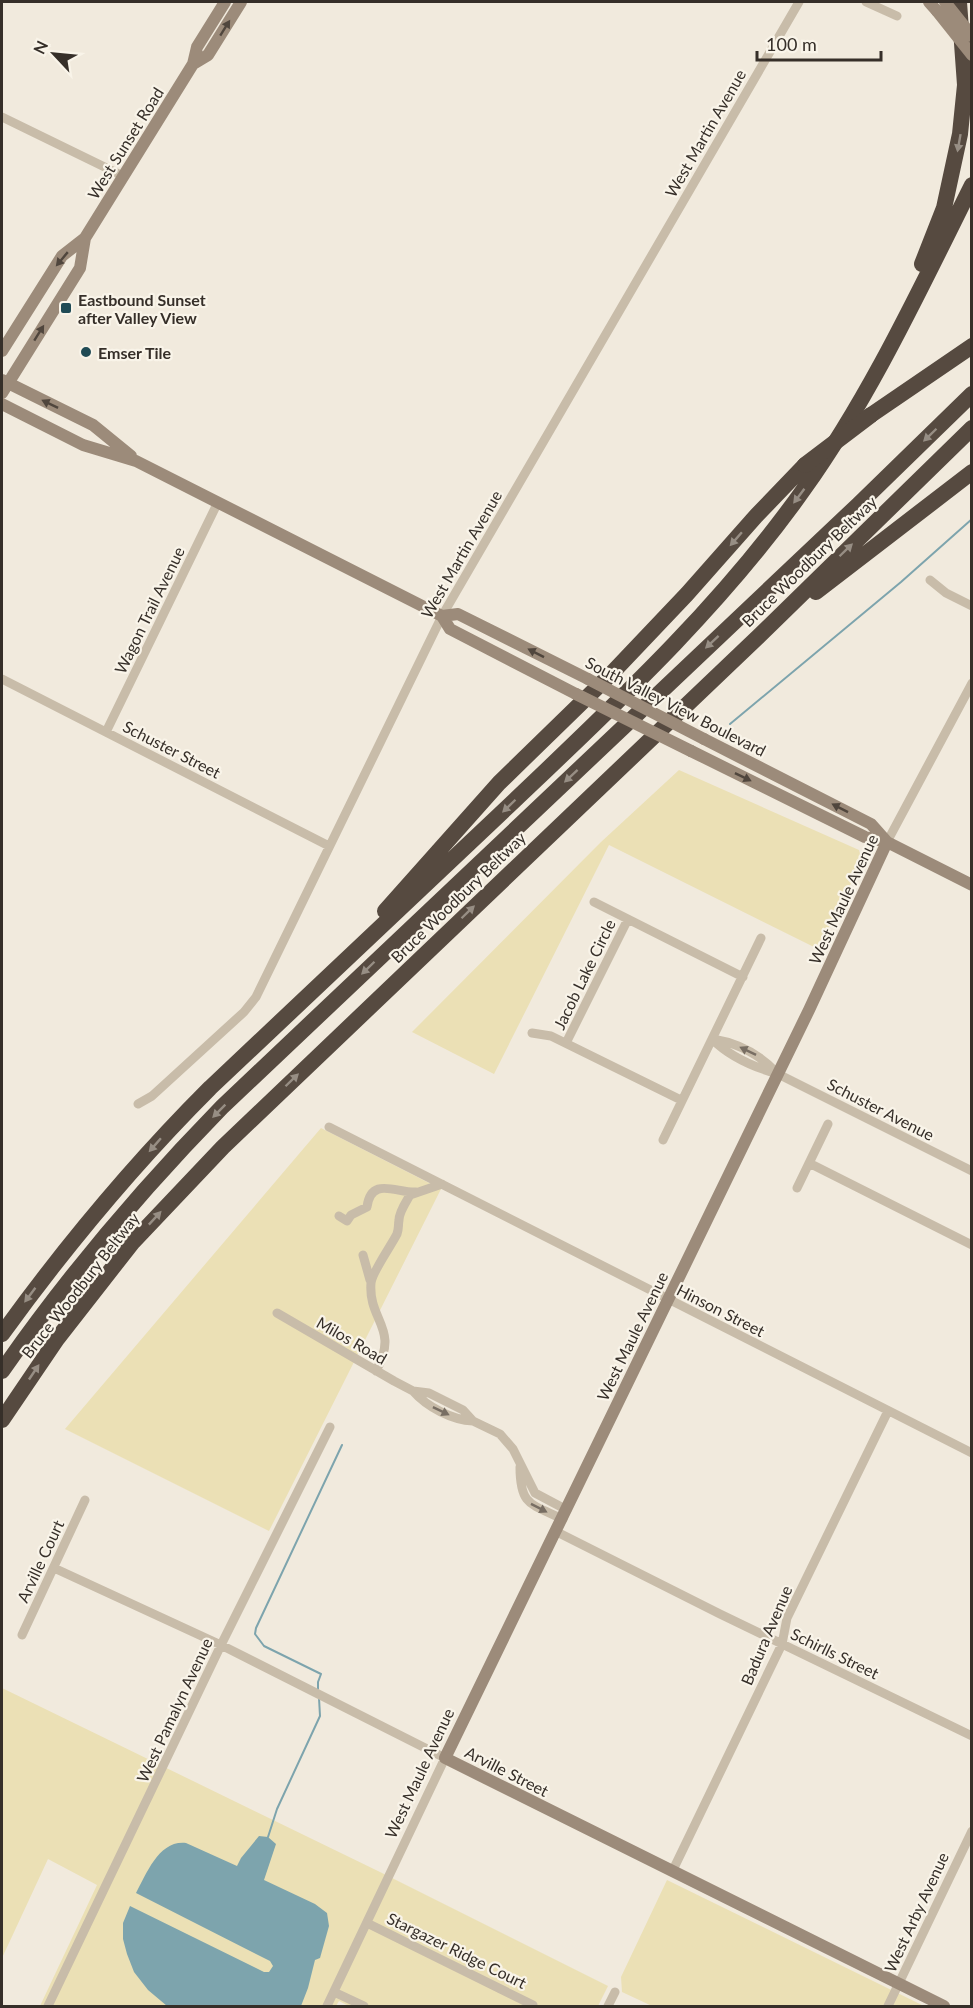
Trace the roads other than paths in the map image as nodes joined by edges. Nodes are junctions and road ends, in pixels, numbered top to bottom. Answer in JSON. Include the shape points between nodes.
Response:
{"nodes":[{"id":1,"x":225,"y":2,"type":"edge"},
{"id":2,"x":242,"y":2,"type":"edge"},
{"id":3,"x":799,"y":2,"type":"edge"},
{"id":4,"x":866,"y":2,"type":"edge"},
{"id":5,"x":959,"y":2,"type":"edge"},
{"id":6,"x":937,"y":5,"type":"edge"},
{"id":7,"x":897,"y":16,"type":"dead end"},
{"id":8,"x":972,"y":36,"type":"edge"},
{"id":9,"x":972,"y":55,"type":"edge"},
{"id":10,"x":193,"y":64,"type":"junction"},
{"id":11,"x":2,"y":117,"type":"edge"},
{"id":12,"x":123,"y":176,"type":"junction"},
{"id":13,"x":972,"y":185,"type":"edge"},
{"id":14,"x":86,"y":238,"type":"junction"},
{"id":15,"x":972,"y":346,"type":"edge"},
{"id":16,"x":2,"y":351,"type":"edge"},
{"id":17,"x":3,"y":385,"type":"edge"},
{"id":18,"x":972,"y":394,"type":"edge"},
{"id":19,"x":2,"y":404,"type":"edge"},
{"id":20,"x":854,"y":411,"type":"junction"},
{"id":21,"x":972,"y":428,"type":"edge"},
{"id":22,"x":136,"y":461,"type":"junction"},
{"id":23,"x":972,"y":472,"type":"edge"},
{"id":24,"x":218,"y":502,"type":"junction"},
{"id":25,"x":930,"y":580,"type":"dead end"},
{"id":26,"x":972,"y":606,"type":"edge"},
{"id":27,"x":442,"y":616,"type":"junction"},
{"id":28,"x":759,"y":636,"type":"junction"},
{"id":29,"x":2,"y":679,"type":"edge"},
{"id":30,"x":972,"y":683,"type":"edge"},
{"id":31,"x":106,"y":732,"type":"junction"},
{"id":32,"x":887,"y":842,"type":"junction"},
{"id":33,"x":329,"y":846,"type":"junction"},
{"id":34,"x":972,"y":885,"type":"edge"},
{"id":35,"x":594,"y":902,"type":"dead end"},
{"id":36,"x":628,"y":919,"type":"junction"},
{"id":37,"x":761,"y":938,"type":"dead end"},
{"id":38,"x":743,"y":977,"type":"junction"},
{"id":39,"x":321,"y":984,"type":"junction"},
{"id":40,"x":532,"y":1033,"type":"dead end"},
{"id":41,"x":712,"y":1039,"type":"junction"},
{"id":42,"x":566,"y":1043,"type":"junction"},
{"id":43,"x":778,"y":1074,"type":"junction"},
{"id":44,"x":681,"y":1100,"type":"junction"},
{"id":45,"x":138,"y":1104,"type":"dead end"},
{"id":46,"x":828,"y":1124,"type":"dead end"},
{"id":47,"x":329,"y":1127,"type":"dead end"},
{"id":48,"x":663,"y":1140,"type":"dead end"},
{"id":49,"x":809,"y":1163,"type":"junction"},
{"id":50,"x":972,"y":1171,"type":"edge"},
{"id":51,"x":442,"y":1184,"type":"junction"},
{"id":52,"x":797,"y":1188,"type":"dead end"},
{"id":53,"x":418,"y":1192,"type":"junction"},
{"id":54,"x":339,"y":1216,"type":"dead end"},
{"id":55,"x":972,"y":1245,"type":"edge"},
{"id":56,"x":363,"y":1255,"type":"dead end"},
{"id":57,"x":371,"y":1283,"type":"junction"},
{"id":58,"x":667,"y":1300,"type":"junction"},
{"id":59,"x":277,"y":1313,"type":"dead end"},
{"id":60,"x":2,"y":1334,"type":"edge"},
{"id":61,"x":2,"y":1371,"type":"edge"},
{"id":62,"x":376,"y":1371,"type":"junction"},
{"id":63,"x":888,"y":1411,"type":"junction"},
{"id":64,"x":2,"y":1420,"type":"edge"},
{"id":65,"x":330,"y":1427,"type":"dead end"},
{"id":66,"x":972,"y":1452,"type":"edge"},
{"id":67,"x":85,"y":1500,"type":"dead end"},
{"id":68,"x":565,"y":1514,"type":"junction"},
{"id":69,"x":556,"y":1532,"type":"junction"},
{"id":70,"x":54,"y":1568,"type":"junction"},
{"id":71,"x":22,"y":1635,"type":"dead end"},
{"id":72,"x":782,"y":1644,"type":"junction"},
{"id":73,"x":221,"y":1645,"type":"junction"},
{"id":74,"x":972,"y":1736,"type":"edge"},
{"id":75,"x":445,"y":1758,"type":"junction"},
{"id":76,"x":972,"y":1831,"type":"edge"},
{"id":77,"x":672,"y":1872,"type":"junction"},
{"id":78,"x":367,"y":1923,"type":"junction"},
{"id":79,"x":899,"y":1985,"type":"junction"},
{"id":80,"x":334,"y":1992,"type":"junction"},
{"id":81,"x":615,"y":1992,"type":"dead end"},
{"id":82,"x":533,"y":2005,"type":"edge"},
{"id":83,"x":48,"y":2007,"type":"edge"},
{"id":84,"x":327,"y":2007,"type":"edge"},
{"id":85,"x":364,"y":2007,"type":"edge"},
{"id":86,"x":608,"y":2007,"type":"edge"},
{"id":87,"x":888,"y":2007,"type":"edge"},
{"id":88,"x":944,"y":2007,"type":"edge"}],
"edges":[{"from":1,"to":10,"type":"main road","name":"West Sunset Road","via":[[196,47]]},
{"from":10,"to":2,"type":"main road","name":"West Sunset Road","one_way":true,"via":[[208,55]]},
{"from":3,"to":27,"type":"street","name":"West Martin Avenue"},
{"from":4,"to":7,"type":"street"},
{"from":5,"to":20,"type":"highway","one_way":true,"via":[[965,85],[948,194],[917,276]]},
{"from":6,"to":8,"type":"main road","bridge":true},
{"from":6,"to":9,"type":"main road","bridge":true},
{"from":10,"to":12,"type":"main road","name":"West Sunset Road"},
{"from":11,"to":12,"type":"street"},
{"from":12,"to":14,"type":"main road","name":"West Sunset Road"},
{"from":13,"to":20,"type":"highway","via":[[900,331]]},
{"from":14,"to":16,"type":"main road","name":"West Sunset Road","one_way":true,"via":[[62,256]]},
{"from":17,"to":14,"type":"main road","name":"West Sunset Road","one_way":true,"via":[[80,268]]},
{"from":15,"to":39,"type":"highway","one_way":true,"bridge":true,"via":[[805,465],[612,673],[492,790]]},
{"from":22,"to":17,"type":"main road","name":"South Valley View Boulevard","one_way":true,"via":[[93,425]]},
{"from":18,"to":61,"type":"highway","name":"Bruce Woodbury Beltway","one_way":true,"via":[[222,1107],[79,1266]]},
{"from":19,"to":22,"type":"main road","name":"South Valley View Boulevard","via":[[83,445]]},
{"from":20,"to":39,"type":"highway","one_way":true,"via":[[797,499],[744,568],[684,636]]},
{"from":28,"to":21,"type":"highway","name":"Bruce Woodbury Beltway","one_way":true},
{"from":22,"to":24,"type":"main road","name":"South Valley View Boulevard"},
{"from":23,"to":28,"type":"highway"},
{"from":24,"to":27,"type":"main road","name":"South Valley View Boulevard"},
{"from":24,"to":31,"type":"street","name":"Wagon Trail Avenue"},
{"from":25,"to":26,"type":"street"},
{"from":27,"to":32,"type":"main road","name":"South Valley View Boulevard","one_way":true,"bridge":true,"via":[[450,629],[576,694],[865,837]]},
{"from":32,"to":27,"type":"main road","name":"South Valley View Boulevard","one_way":true,"bridge":true,"via":[[871,824],[588,680],[458,614]]},
{"from":27,"to":33,"type":"street","name":"West Martin Avenue"},
{"from":64,"to":28,"type":"highway","name":"Bruce Woodbury Beltway","one_way":true,"via":[[57,1339],[132,1243],[223,1147]]},
{"from":29,"to":31,"type":"street","name":"Schuster Street"},
{"from":30,"to":32,"type":"street","name":"West Maule Avenue"},
{"from":31,"to":33,"type":"street","name":"Schuster Street"},
{"from":32,"to":34,"type":"main road","name":"South Valley View Boulevard"},
{"from":32,"to":43,"type":"main road","name":"West Maule Avenue"},
{"from":33,"to":45,"type":"street","name":"West Martin Avenue","via":[[256,997],[152,1096]]},
{"from":35,"to":36,"type":"street","name":"Jacob Lake Circle"},
{"from":36,"to":38,"type":"street","name":"Jacob Lake Circle"},
{"from":36,"to":42,"type":"street","name":"Jacob Lake Circle"},
{"from":37,"to":38,"type":"street"},
{"from":38,"to":41,"type":"street"},
{"from":39,"to":60,"type":"highway","one_way":true,"via":[[164,1134],[88,1220]]},
{"from":40,"to":42,"type":"street","name":"Jacob Lake Circle"},
{"from":41,"to":43,"type":"street","via":[[724,1051]]},
{"from":41,"to":44,"type":"street"},
{"from":42,"to":44,"type":"street","name":"Jacob Lake Circle"},
{"from":43,"to":50,"type":"street","name":"Schuster Avenue"},
{"from":43,"to":58,"type":"main road","name":"West Maule Avenue"},
{"from":44,"to":48,"type":"street"},
{"from":46,"to":49,"type":"street"},
{"from":47,"to":51,"type":"street","name":"Hinson Street"},
{"from":49,"to":52,"type":"street"},
{"from":49,"to":55,"type":"street"},
{"from":51,"to":53,"type":"street"},
{"from":51,"to":58,"type":"street","name":"Hinson Street"},
{"from":53,"to":54,"type":"street","via":[[379,1188],[370,1195],[367,1207],[347,1221]]},
{"from":53,"to":57,"type":"street","via":[[407,1200],[396,1234]]},
{"from":56,"to":57,"type":"street"},
{"from":57,"to":62,"type":"street","via":[[386,1337]]},
{"from":58,"to":63,"type":"street","name":"Hinson Street"},
{"from":58,"to":68,"type":"main road","name":"West Maule Avenue"},
{"from":59,"to":62,"type":"street","name":"Milos Road"},
{"from":62,"to":68,"type":"street","name":"Milos Road","via":[[413,1391],[421,1401],[458,1419],[473,1420],[503,1437],[534,1493]]},
{"from":63,"to":66,"type":"street","name":"Hinson Street"},
{"from":63,"to":72,"type":"street","name":"Badura Avenue","via":[[787,1618]]},
{"from":65,"to":73,"type":"street","name":"West Pamalyn Avenue"},
{"from":67,"to":70,"type":"street","name":"Arville Court"},
{"from":68,"to":69,"type":"main road","name":"West Maule Avenue"},
{"from":69,"to":72,"type":"street","name":"Schirlls Street"},
{"from":69,"to":75,"type":"main road","name":"West Maule Avenue"},
{"from":70,"to":71,"type":"street","name":"Arville Court"},
{"from":70,"to":73,"type":"street","name":"Arville Street"},
{"from":72,"to":74,"type":"street","name":"Schirlls Street"},
{"from":72,"to":77,"type":"street","name":"Badura Avenue"},
{"from":73,"to":75,"type":"street","name":"Arville Street"},
{"from":73,"to":83,"type":"street","name":"West Pamalyn Avenue"},
{"from":75,"to":77,"type":"main road","name":"Arville Street"},
{"from":75,"to":78,"type":"street","name":"West Maule Avenue"},
{"from":76,"to":79,"type":"street","name":"West Arby Avenue"},
{"from":77,"to":79,"type":"main road","name":"Arville Street"},
{"from":78,"to":80,"type":"street","name":"West Maule Avenue"},
{"from":78,"to":82,"type":"street","name":"Stargazer Ridge Court"},
{"from":79,"to":87,"type":"street","name":"West Arby Avenue"},
{"from":79,"to":88,"type":"main road","name":"Arville Street"},
{"from":80,"to":84,"type":"street","name":"West Maule Avenue"},
{"from":80,"to":85,"type":"street"},
{"from":81,"to":86,"type":"street"}]}
